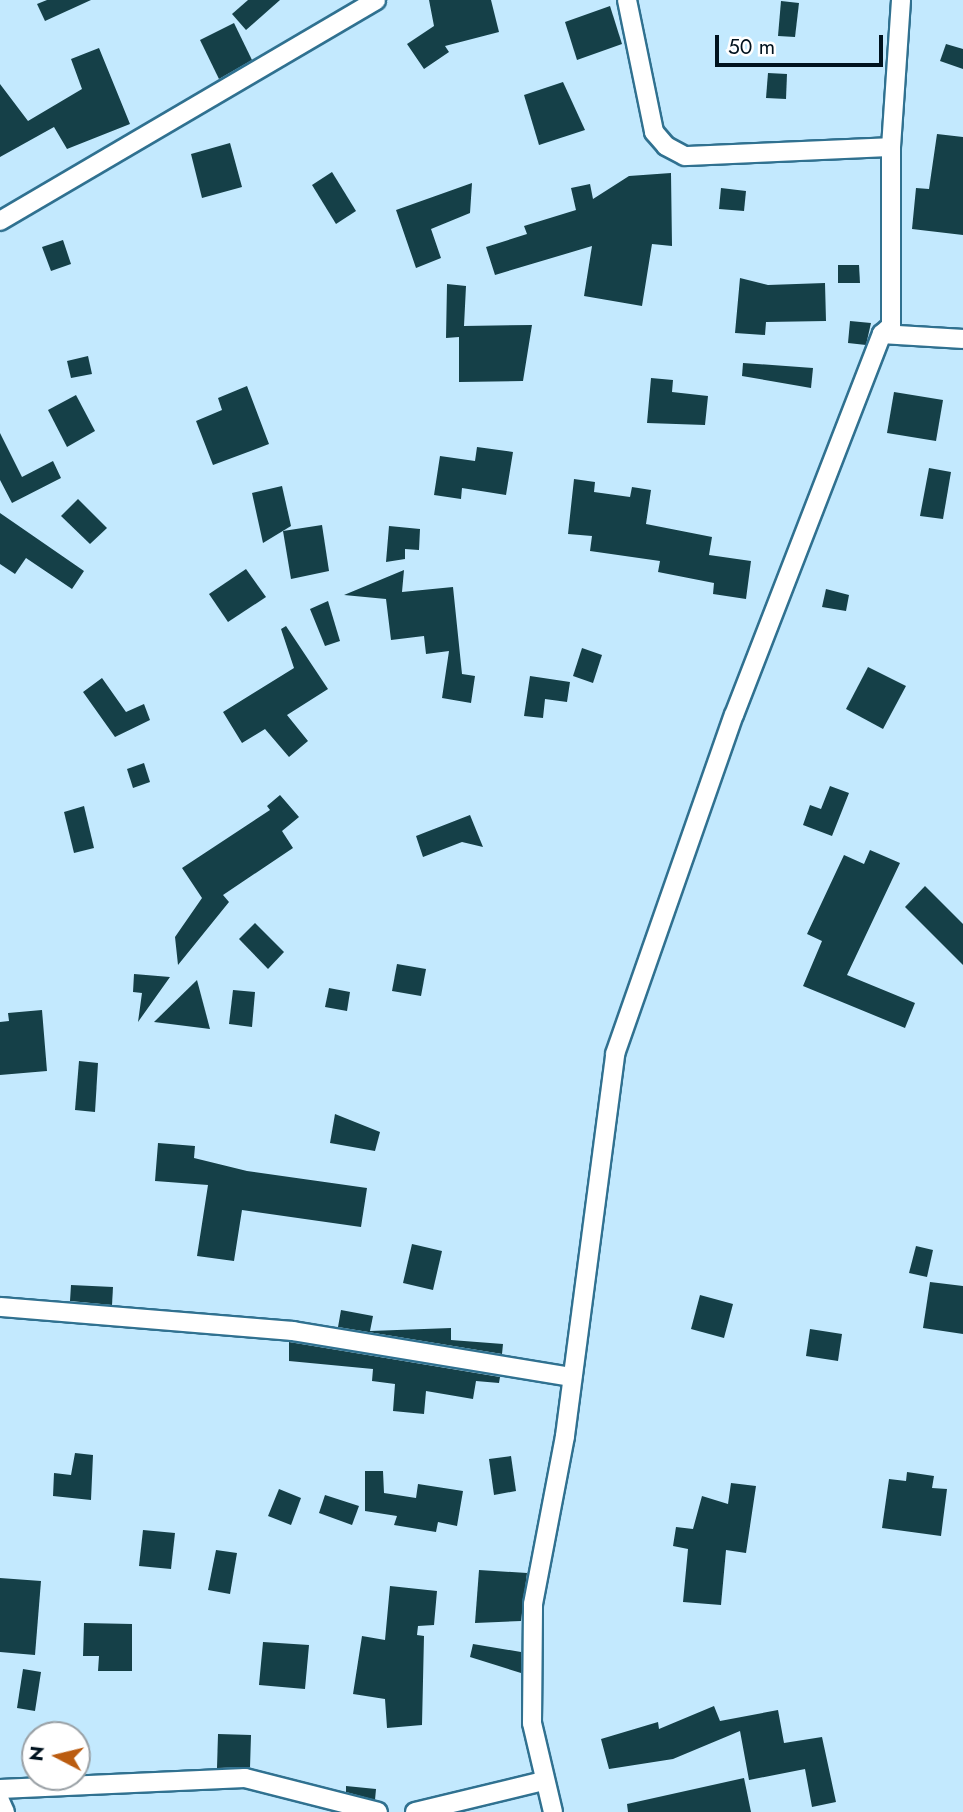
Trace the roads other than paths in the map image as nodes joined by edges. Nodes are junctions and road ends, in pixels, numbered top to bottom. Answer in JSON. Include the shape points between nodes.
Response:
{"nodes":[{"id":1,"x":376,"y":0,"type":"edge"},
{"id":2,"x":628,"y":0,"type":"edge"},
{"id":3,"x":901,"y":0,"type":"edge"},
{"id":4,"x":891,"y":147,"type":"junction"},
{"id":5,"x":0,"y":221,"type":"edge"},
{"id":6,"x":882,"y":334,"type":"junction"},
{"id":7,"x":963,"y":339,"type":"edge"},
{"id":8,"x":0,"y":1307,"type":"edge"},
{"id":9,"x":572,"y":1377,"type":"junction"},
{"id":10,"x":543,"y":1781,"type":"junction"},
{"id":11,"x":0,"y":1789,"type":"edge"},
{"id":12,"x":0,"y":1801,"type":"edge"},
{"id":13,"x":5,"y":1812,"type":"edge"},
{"id":14,"x":377,"y":1812,"type":"edge"},
{"id":15,"x":415,"y":1812,"type":"edge"},
{"id":16,"x":553,"y":1812,"type":"edge"}],
"edges":[{"from":1,"to":5,"type":"street"},
{"from":2,"to":4,"type":"street","via":[[654,132],[666,146],[685,156]]},
{"from":3,"to":4,"type":"street"},
{"from":4,"to":6,"type":"street","via":[[891,326]]},
{"from":6,"to":7,"type":"street"},
{"from":6,"to":9,"type":"street","via":[[734,715],[615,1054]]},
{"from":8,"to":9,"type":"street","via":[[293,1331]]},
{"from":9,"to":10,"type":"street","via":[[533,1604],[532,1723]]},
{"from":10,"to":15,"type":"street"},
{"from":10,"to":16,"type":"street"},
{"from":11,"to":14,"type":"street","via":[[245,1778]]},
{"from":12,"to":13,"type":"street"}]}
